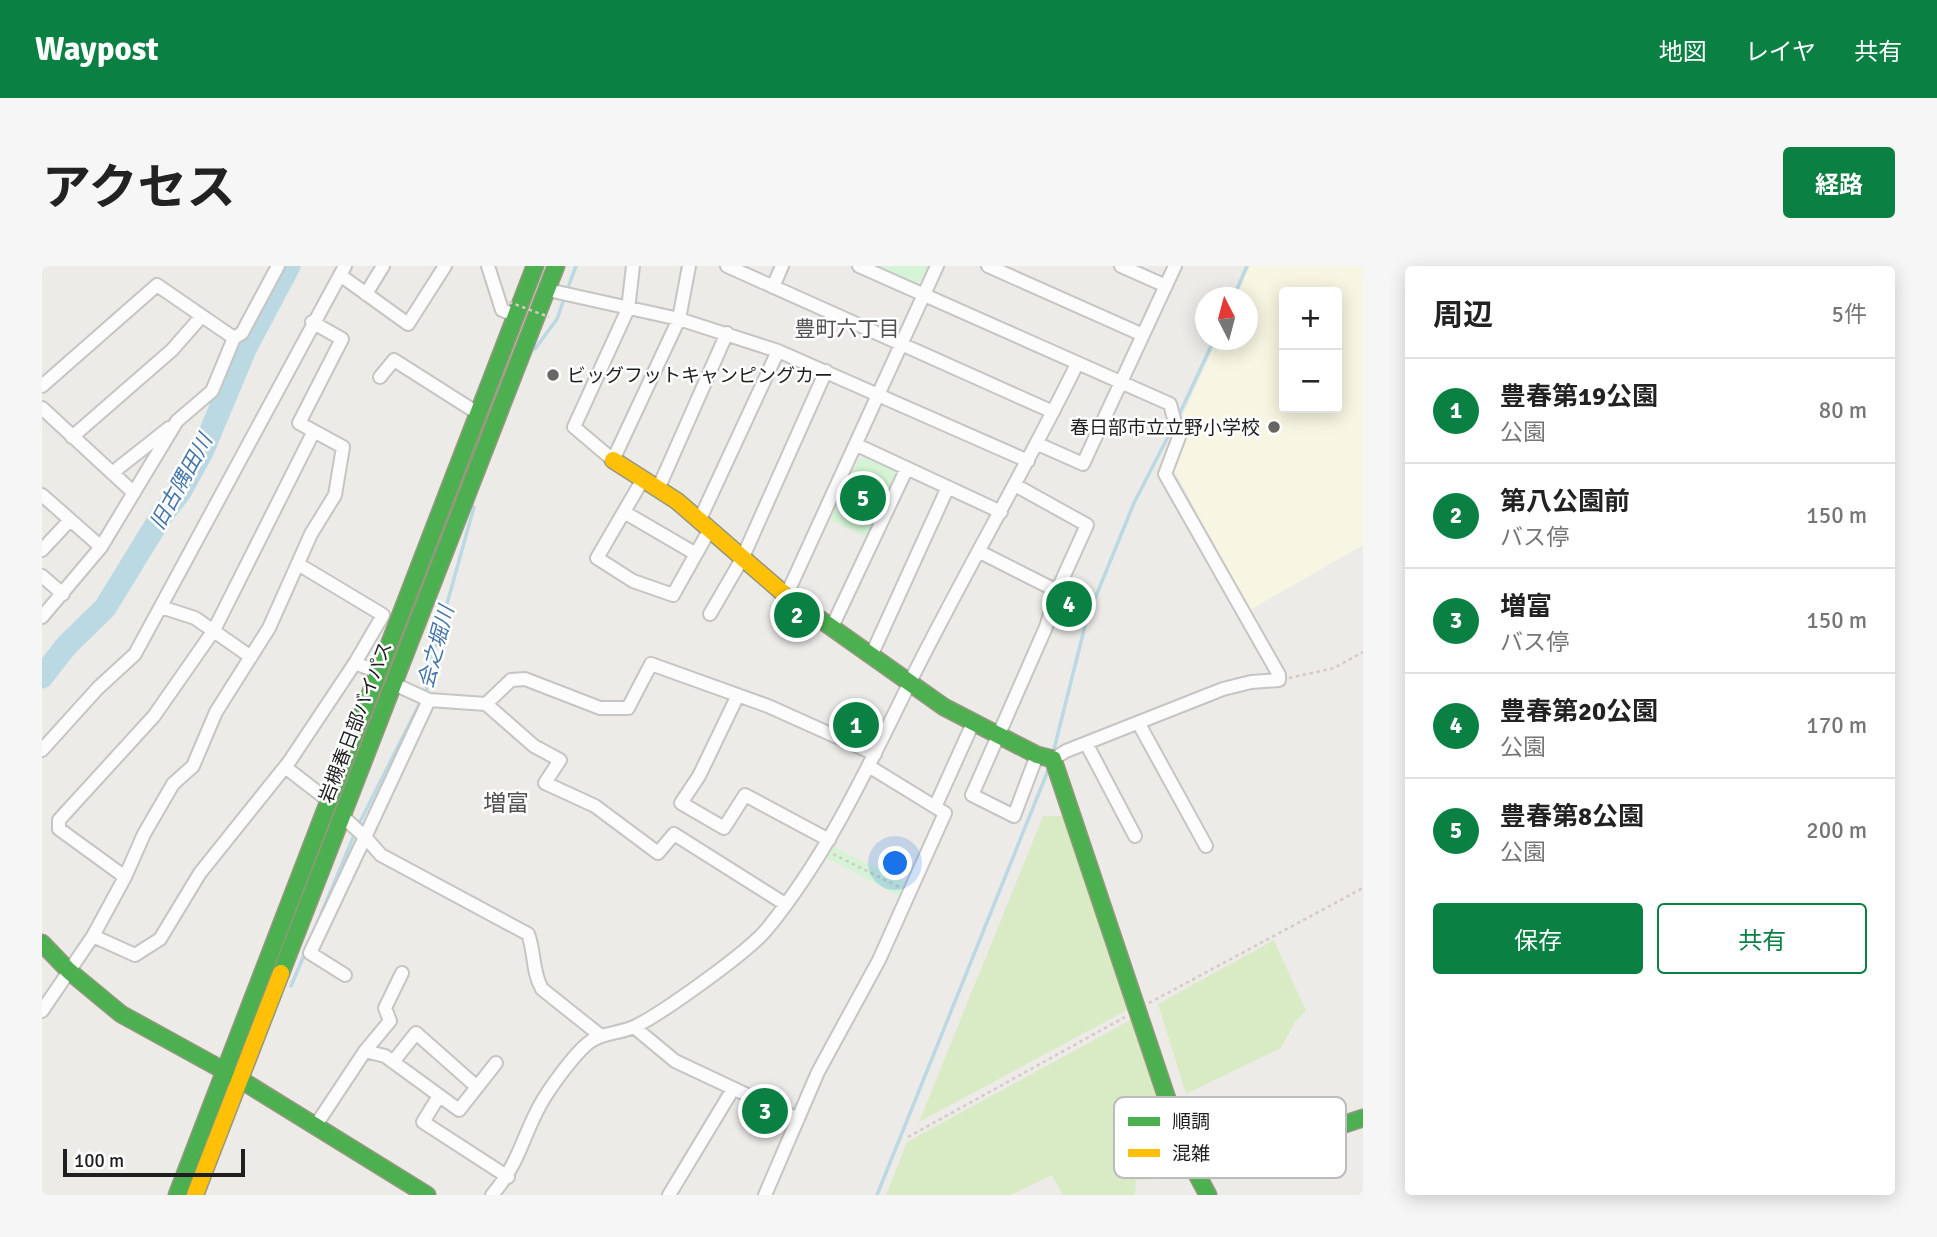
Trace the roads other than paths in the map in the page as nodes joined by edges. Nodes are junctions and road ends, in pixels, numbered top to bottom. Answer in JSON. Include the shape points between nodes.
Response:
{"nodes":[{"id":1,"x":278,"y":266,"type":"edge"},
{"id":2,"x":383,"y":266,"type":"edge"},
{"id":3,"x":445,"y":266,"type":"edge"},
{"id":4,"x":488,"y":266,"type":"edge"},
{"id":5,"x":535,"y":266,"type":"edge"},
{"id":6,"x":556,"y":266,"type":"edge"},
{"id":7,"x":633,"y":266,"type":"edge"},
{"id":8,"x":689,"y":266,"type":"edge"},
{"id":9,"x":727,"y":266,"type":"edge"},
{"id":10,"x":782,"y":266,"type":"edge"},
{"id":11,"x":859,"y":266,"type":"edge"},
{"id":12,"x":937,"y":266,"type":"edge"},
{"id":13,"x":988,"y":266,"type":"edge"},
{"id":14,"x":1121,"y":266,"type":"edge"},
{"id":15,"x":1175,"y":266,"type":"edge"},
{"id":16,"x":342,"y":271,"type":"edge"},
{"id":17,"x":773,"y":286,"type":"junction"},
{"id":18,"x":1166,"y":286,"type":"junction"},
{"id":19,"x":548,"y":290,"type":"junction"},
{"id":20,"x":366,"y":294,"type":"junction"},
{"id":21,"x":924,"y":296,"type":"junction"},
{"id":22,"x":512,"y":308,"type":"junction"},
{"id":23,"x":628,"y":309,"type":"junction"},
{"id":24,"x":201,"y":317,"type":"junction"},
{"id":25,"x":679,"y":319,"type":"junction"},
{"id":26,"x":312,"y":322,"type":"junction"},
{"id":27,"x":727,"y":333,"type":"junction"},
{"id":28,"x":1143,"y":335,"type":"junction"},
{"id":29,"x":234,"y":338,"type":"junction"},
{"id":30,"x":903,"y":344,"type":"junction"},
{"id":31,"x":778,"y":351,"type":"junction"},
{"id":32,"x":1077,"y":364,"type":"junction"},
{"id":33,"x":826,"y":371,"type":"junction"},
{"id":34,"x":380,"y":377,"type":"dead end"},
{"id":35,"x":1121,"y":383,"type":"junction"},
{"id":36,"x":42,"y":386,"type":"edge"},
{"id":37,"x":880,"y":394,"type":"junction"},
{"id":38,"x":42,"y":408,"type":"edge"},
{"id":39,"x":1053,"y":412,"type":"junction"},
{"id":40,"x":480,"y":414,"type":"junction"},
{"id":41,"x":177,"y":421,"type":"junction"},
{"id":42,"x":314,"y":431,"type":"junction"},
{"id":43,"x":72,"y":437,"type":"junction"},
{"id":44,"x":1038,"y":444,"type":"junction"},
{"id":45,"x":857,"y":445,"type":"junction"},
{"id":46,"x":613,"y":460,"type":"junction"},
{"id":47,"x":1028,"y":460,"type":"junction"},
{"id":48,"x":906,"y":468,"type":"junction"},
{"id":49,"x":112,"y":473,"type":"junction"},
{"id":50,"x":643,"y":479,"type":"junction"},
{"id":51,"x":1015,"y":485,"type":"junction"},
{"id":52,"x":948,"y":487,"type":"junction"},
{"id":53,"x":658,"y":489,"type":"junction"},
{"id":54,"x":134,"y":493,"type":"junction"},
{"id":55,"x":42,"y":495,"type":"edge"},
{"id":56,"x":624,"y":512,"type":"junction"},
{"id":57,"x":1001,"y":512,"type":"junction"},
{"id":58,"x":70,"y":520,"type":"junction"},
{"id":59,"x":705,"y":524,"type":"junction"},
{"id":60,"x":101,"y":547,"type":"junction"},
{"id":61,"x":42,"y":550,"type":"edge"},
{"id":62,"x":980,"y":552,"type":"junction"},
{"id":63,"x":696,"y":554,"type":"junction"},
{"id":64,"x":742,"y":559,"type":"junction"},
{"id":65,"x":298,"y":564,"type":"junction"},
{"id":66,"x":42,"y":576,"type":"edge"},
{"id":67,"x":1057,"y":591,"type":"junction"},
{"id":68,"x":63,"y":594,"type":"junction"},
{"id":69,"x":786,"y":596,"type":"junction"},
{"id":70,"x":161,"y":607,"type":"junction"},
{"id":71,"x":710,"y":614,"type":"dead end"},
{"id":72,"x":42,"y":617,"type":"edge"},
{"id":73,"x":831,"y":629,"type":"junction"},
{"id":74,"x":214,"y":630,"type":"junction"},
{"id":75,"x":871,"y":656,"type":"junction"},
{"id":76,"x":251,"y":657,"type":"junction"},
{"id":77,"x":355,"y":663,"type":"junction"},
{"id":78,"x":386,"y":678,"type":"junction"},
{"id":79,"x":910,"y":682,"type":"junction"},
{"id":80,"x":738,"y":695,"type":"junction"},
{"id":81,"x":425,"y":698,"type":"junction"},
{"id":82,"x":486,"y":704,"type":"junction"},
{"id":83,"x":973,"y":723,"type":"junction"},
{"id":84,"x":1139,"y":724,"type":"junction"},
{"id":85,"x":997,"y":735,"type":"junction"},
{"id":86,"x":1086,"y":743,"type":"junction"},
{"id":87,"x":42,"y":750,"type":"edge"},
{"id":88,"x":875,"y":754,"type":"junction"},
{"id":89,"x":1037,"y":755,"type":"junction"},
{"id":90,"x":1053,"y":759,"type":"junction"},
{"id":91,"x":285,"y":767,"type":"junction"},
{"id":92,"x":870,"y":767,"type":"junction"},
{"id":93,"x":329,"y":801,"type":"junction"},
{"id":94,"x":935,"y":807,"type":"junction"},
{"id":95,"x":341,"y":815,"type":"junction"},
{"id":96,"x":1135,"y":836,"type":"dead end"},
{"id":97,"x":365,"y":837,"type":"junction"},
{"id":98,"x":826,"y":844,"type":"junction"},
{"id":99,"x":1206,"y":846,"type":"dead end"},
{"id":100,"x":125,"y":877,"type":"junction"},
{"id":101,"x":785,"y":904,"type":"junction"},
{"id":102,"x":93,"y":936,"type":"junction"},
{"id":103,"x":42,"y":943,"type":"edge"},
{"id":104,"x":69,"y":971,"type":"junction"},
{"id":105,"x":402,"y":973,"type":"dead end"},
{"id":106,"x":345,"y":975,"type":"dead end"},
{"id":107,"x":42,"y":1011,"type":"edge"},
{"id":108,"x":634,"y":1027,"type":"junction"},
{"id":109,"x":601,"y":1036,"type":"junction"},
{"id":110,"x":365,"y":1051,"type":"junction"},
{"id":111,"x":393,"y":1062,"type":"junction"},
{"id":112,"x":496,"y":1063,"type":"dead end"},
{"id":113,"x":226,"y":1071,"type":"junction"},
{"id":114,"x":241,"y":1080,"type":"junction"},
{"id":115,"x":477,"y":1087,"type":"junction"},
{"id":116,"x":733,"y":1089,"type":"junction"},
{"id":117,"x":439,"y":1096,"type":"junction"},
{"id":118,"x":1168,"y":1097,"type":"edge"},
{"id":119,"x":1363,"y":1118,"type":"edge"},
{"id":120,"x":798,"y":1119,"type":"junction"},
{"id":121,"x":1346,"y":1124,"type":"edge"},
{"id":122,"x":316,"y":1125,"type":"junction"},
{"id":123,"x":508,"y":1177,"type":"junction"},
{"id":124,"x":1200,"y":1178,"type":"edge"},
{"id":125,"x":177,"y":1195,"type":"edge"},
{"id":126,"x":195,"y":1195,"type":"edge"},
{"id":127,"x":426,"y":1195,"type":"edge"},
{"id":128,"x":492,"y":1195,"type":"edge"},
{"id":129,"x":669,"y":1195,"type":"edge"},
{"id":130,"x":765,"y":1195,"type":"edge"},
{"id":131,"x":1208,"y":1195,"type":"edge"}],
"edges":[{"from":1,"to":29,"type":"street","via":[[242,333]]},
{"from":2,"to":20,"type":"street"},
{"from":3,"to":20,"type":"street","via":[[408,324]]},
{"from":4,"to":22,"type":"street","via":[[502,310]]},
{"from":5,"to":22,"type":"main road","name":"岩槻春日部バイパス"},
{"from":6,"to":19,"type":"main road","name":"岩槻春日部バイパス"},
{"from":7,"to":23,"type":"street"},
{"from":8,"to":25,"type":"street"},
{"from":9,"to":17,"type":"street"},
{"from":10,"to":17,"type":"street"},
{"from":11,"to":21,"type":"street"},
{"from":12,"to":21,"type":"street"},
{"from":13,"to":28,"type":"street"},
{"from":14,"to":18,"type":"street"},
{"from":15,"to":18,"type":"street"},
{"from":16,"to":20,"type":"street"},
{"from":16,"to":26,"type":"street"},
{"from":17,"to":30,"type":"street"},
{"from":18,"to":28,"type":"street"},
{"from":19,"to":23,"type":"street"},
{"from":19,"to":78,"type":"main road","name":"岩槻春日部バイパス"},
{"from":21,"to":30,"type":"street"},
{"from":21,"to":32,"type":"street"},
{"from":22,"to":40,"type":"main road","name":"岩槻春日部バイパス"},
{"from":23,"to":25,"type":"street"},
{"from":23,"to":46,"type":"street","via":[[574,427]]},
{"from":24,"to":29,"type":"street"},
{"from":24,"to":36,"type":"street","via":[[157,285]]},
{"from":24,"to":43,"type":"street","via":[[172,350]]},
{"from":25,"to":27,"type":"street"},
{"from":25,"to":46,"type":"street"},
{"from":26,"to":42,"type":"street","via":[[342,339],[299,423]]},
{"from":26,"to":70,"type":"street"},
{"from":27,"to":31,"type":"street"},
{"from":27,"to":53,"type":"street"},
{"from":28,"to":35,"type":"street"},
{"from":29,"to":41,"type":"street","via":[[212,391]]},
{"from":30,"to":37,"type":"street"},
{"from":30,"to":39,"type":"street"},
{"from":31,"to":33,"type":"street"},
{"from":31,"to":59,"type":"street"},
{"from":32,"to":35,"type":"street"},
{"from":32,"to":39,"type":"street"},
{"from":33,"to":37,"type":"street"},
{"from":33,"to":64,"type":"street"},
{"from":34,"to":40,"type":"street","via":[[394,360]]},
{"from":35,"to":44,"type":"street","via":[[1083,464]]},
{"from":35,"to":84,"type":"street","via":[[1170,404],[1179,437],[1165,474],[1279,680],[1223,689]]},
{"from":37,"to":45,"type":"street"},
{"from":37,"to":47,"type":"street"},
{"from":38,"to":43,"type":"street"},
{"from":39,"to":44,"type":"street"},
{"from":40,"to":78,"type":"main road","name":"岩槻春日部バイパス"},
{"from":41,"to":49,"type":"street"},
{"from":41,"to":54,"type":"street"},
{"from":42,"to":65,"type":"street","via":[[343,447],[335,495]]},
{"from":42,"to":74,"type":"street"},
{"from":43,"to":49,"type":"street"},
{"from":44,"to":47,"type":"street"},
{"from":45,"to":48,"type":"street"},
{"from":45,"to":69,"type":"street"},
{"from":46,"to":50,"type":"main road"},
{"from":47,"to":51,"type":"street"},
{"from":48,"to":52,"type":"street"},
{"from":48,"to":73,"type":"street"},
{"from":49,"to":54,"type":"street"},
{"from":50,"to":53,"type":"main road"},
{"from":50,"to":56,"type":"street"},
{"from":51,"to":57,"type":"street"},
{"from":51,"to":67,"type":"street","via":[[1087,525]]},
{"from":52,"to":57,"type":"street"},
{"from":52,"to":75,"type":"street"},
{"from":53,"to":59,"type":"main road"},
{"from":54,"to":60,"type":"street"},
{"from":55,"to":58,"type":"street"},
{"from":56,"to":63,"type":"street"},
{"from":56,"to":63,"type":"street","via":[[597,558],[633,581],[673,595]]},
{"from":57,"to":62,"type":"street"},
{"from":58,"to":60,"type":"street"},
{"from":58,"to":61,"type":"street"},
{"from":59,"to":63,"type":"street"},
{"from":59,"to":64,"type":"main road"},
{"from":60,"to":68,"type":"street"},
{"from":62,"to":67,"type":"street"},
{"from":62,"to":79,"type":"street"},
{"from":64,"to":69,"type":"main road"},
{"from":64,"to":71,"type":"street"},
{"from":65,"to":76,"type":"street"},
{"from":65,"to":77,"type":"street","via":[[383,615]]},
{"from":66,"to":68,"type":"street"},
{"from":67,"to":85,"type":"street"},
{"from":68,"to":72,"type":"street"},
{"from":69,"to":73,"type":"main road"},
{"from":70,"to":74,"type":"street"},
{"from":70,"to":87,"type":"street","via":[[135,654],[97,688]]},
{"from":73,"to":75,"type":"main road"},
{"from":74,"to":76,"type":"street"},
{"from":74,"to":100,"type":"street","via":[[154,716],[59,820],[59,829]]},
{"from":75,"to":79,"type":"main road"},
{"from":76,"to":100,"type":"street","via":[[216,712],[193,766],[173,784],[144,834]]},
{"from":77,"to":78,"type":"street"},
{"from":77,"to":91,"type":"street"},
{"from":78,"to":81,"type":"street"},
{"from":78,"to":93,"type":"main road","name":"岩槻春日部バイパス"},
{"from":78,"to":95,"type":"main road","name":"岩槻春日部バイパス"},
{"from":79,"to":83,"type":"main road"},
{"from":79,"to":88,"type":"street"},
{"from":80,"to":82,"type":"street","via":[[651,664],[628,708],[600,708],[525,679],[511,680]]},
{"from":80,"to":88,"type":"street"},
{"from":80,"to":98,"type":"street","via":[[681,803],[724,828],[746,795]]},
{"from":81,"to":82,"type":"street"},
{"from":81,"to":97,"type":"street"},
{"from":82,"to":101,"type":"street","via":[[534,746],[561,760],[545,783],[594,806],[658,853],[674,834]]},
{"from":83,"to":85,"type":"main road"},
{"from":83,"to":94,"type":"street"},
{"from":84,"to":86,"type":"street"},
{"from":84,"to":99,"type":"street"},
{"from":85,"to":89,"type":"main road"},
{"from":85,"to":89,"type":"street","via":[[972,795],[1014,816]]},
{"from":86,"to":90,"type":"street"},
{"from":86,"to":96,"type":"street"},
{"from":88,"to":92,"type":"street"},
{"from":89,"to":90,"type":"main road"},
{"from":90,"to":118,"type":"main road"},
{"from":91,"to":93,"type":"street"},
{"from":91,"to":102,"type":"street","via":[[200,873],[160,939],[135,956]]},
{"from":92,"to":94,"type":"street"},
{"from":92,"to":98,"type":"street"},
{"from":93,"to":113,"type":"main road","name":"岩槻春日部バイパス"},
{"from":94,"to":120,"type":"street","via":[[946,813],[911,894]]},
{"from":95,"to":97,"type":"street"},
{"from":95,"to":114,"type":"main road","name":"岩槻春日部バイパス"},
{"from":97,"to":106,"type":"street","via":[[310,953]]},
{"from":97,"to":109,"type":"street","via":[[381,855],[528,934],[542,989]]},
{"from":98,"to":101,"type":"street"},
{"from":100,"to":102,"type":"street"},
{"from":101,"to":108,"type":"street","via":[[754,942]]},
{"from":102,"to":104,"type":"street"},
{"from":103,"to":104,"type":"main road"},
{"from":104,"to":107,"type":"street"},
{"from":104,"to":113,"type":"main road","via":[[121,1014]]},
{"from":105,"to":110,"type":"street","via":[[385,1008],[390,1021]]},
{"from":108,"to":109,"type":"street"},
{"from":108,"to":116,"type":"street","via":[[675,1061]]},
{"from":109,"to":123,"type":"street","via":[[583,1048],[539,1105]]},
{"from":110,"to":111,"type":"street"},
{"from":110,"to":122,"type":"street"},
{"from":111,"to":115,"type":"street","via":[[416,1033]]},
{"from":111,"to":117,"type":"street"},
{"from":112,"to":115,"type":"street"},
{"from":113,"to":114,"type":"main road"},
{"from":113,"to":125,"type":"main road","name":"岩槻春日部バイパス"},
{"from":114,"to":122,"type":"main road"},
{"from":114,"to":126,"type":"main road","name":"岩槻春日部バイパス"},
{"from":115,"to":117,"type":"street","via":[[459,1111]]},
{"from":116,"to":120,"type":"street"},
{"from":116,"to":129,"type":"street"},
{"from":117,"to":123,"type":"street","via":[[423,1122]]},
{"from":119,"to":121,"type":"main road"},
{"from":120,"to":130,"type":"street"},
{"from":122,"to":127,"type":"main road"},
{"from":123,"to":128,"type":"street"},
{"from":124,"to":131,"type":"main road"}]}
